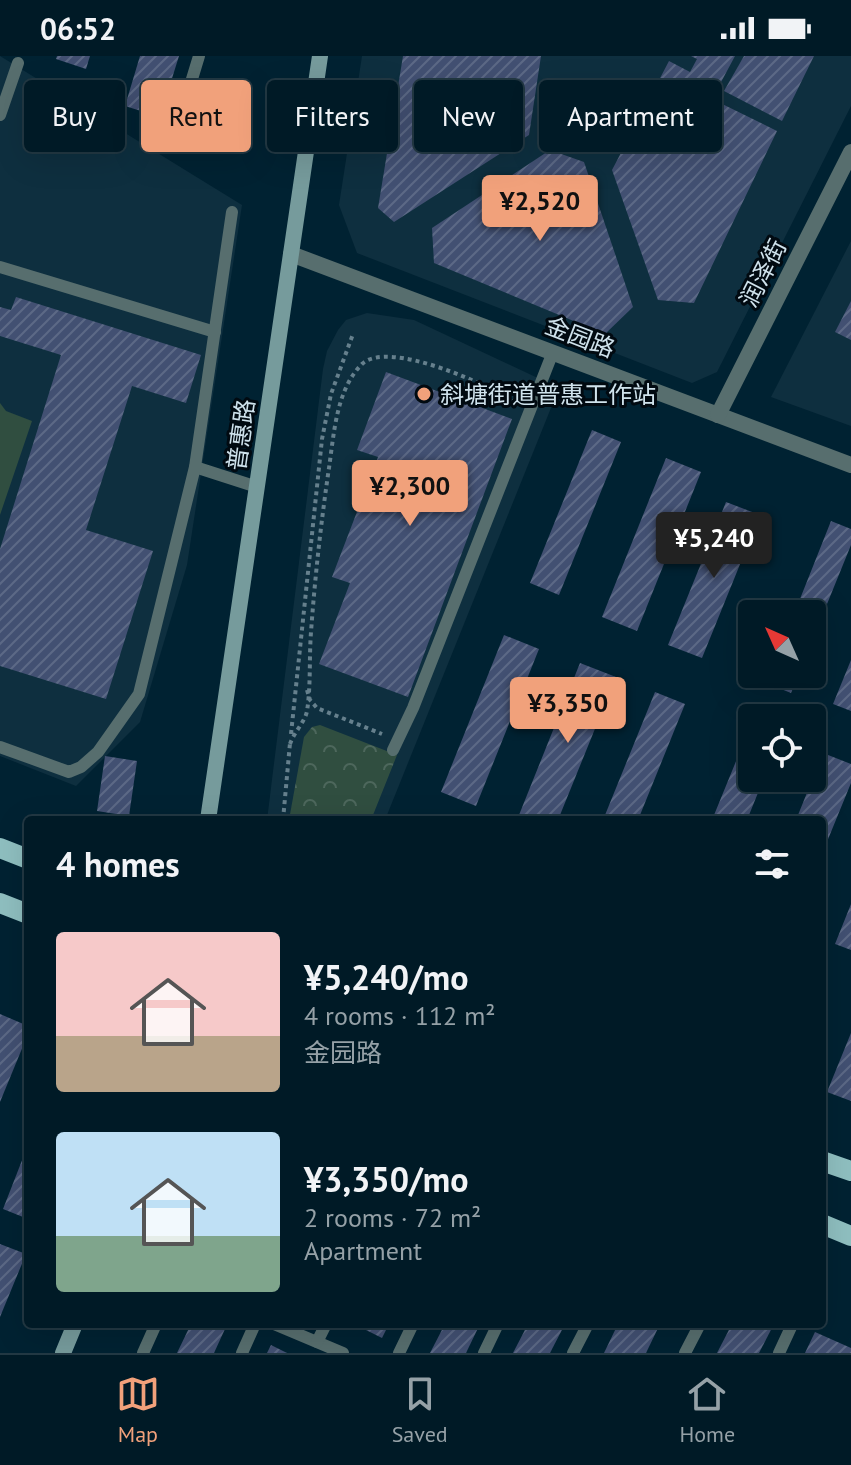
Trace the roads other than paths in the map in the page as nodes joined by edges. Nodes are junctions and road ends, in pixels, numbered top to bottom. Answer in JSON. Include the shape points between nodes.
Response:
{"nodes":[{"id":1,"x":199,"y":56,"type":"edge"},
{"id":2,"x":320,"y":56,"type":"edge"},
{"id":3,"x":18,"y":63,"type":"dead end"},
{"id":4,"x":192,"y":80,"type":"edge"},
{"id":5,"x":0,"y":115,"type":"edge"},
{"id":6,"x":851,"y":152,"type":"edge"},
{"id":7,"x":232,"y":212,"type":"dead end"},
{"id":8,"x":291,"y":254,"type":"junction"},
{"id":9,"x":0,"y":267,"type":"edge"},
{"id":10,"x":215,"y":332,"type":"junction"},
{"id":11,"x":553,"y":352,"type":"junction"},
{"id":12,"x":718,"y":415,"type":"junction"},
{"id":13,"x":851,"y":465,"type":"edge"},
{"id":14,"x":195,"y":467,"type":"junction"},
{"id":15,"x":257,"y":487,"type":"junction"},
{"id":16,"x":0,"y":747,"type":"edge"},
{"id":17,"x":393,"y":750,"type":"dead end"},
{"id":18,"x":209,"y":816,"type":"edge"},
{"id":19,"x":0,"y":848,"type":"edge"},
{"id":20,"x":24,"y":857,"type":"edge"},
{"id":21,"x":0,"y":903,"type":"edge"},
{"id":22,"x":24,"y":912,"type":"edge"},
{"id":23,"x":826,"y":1162,"type":"edge"},
{"id":24,"x":851,"y":1171,"type":"edge"},
{"id":25,"x":826,"y":1226,"type":"edge"},
{"id":26,"x":851,"y":1236,"type":"edge"},
{"id":27,"x":73,"y":1328,"type":"edge"},
{"id":28,"x":154,"y":1328,"type":"edge"},
{"id":29,"x":253,"y":1328,"type":"edge"},
{"id":30,"x":284,"y":1328,"type":"edge"},
{"id":31,"x":324,"y":1328,"type":"edge"},
{"id":32,"x":411,"y":1328,"type":"edge"},
{"id":33,"x":496,"y":1328,"type":"edge"},
{"id":34,"x":586,"y":1328,"type":"edge"},
{"id":35,"x":698,"y":1328,"type":"edge"},
{"id":36,"x":791,"y":1328,"type":"edge"},
{"id":37,"x":317,"y":1342,"type":"junction"},
{"id":38,"x":339,"y":1352,"type":"edge"},
{"id":39,"x":63,"y":1353,"type":"edge"},
{"id":40,"x":143,"y":1353,"type":"edge"},
{"id":41,"x":242,"y":1353,"type":"edge"},
{"id":42,"x":399,"y":1353,"type":"edge"},
{"id":43,"x":484,"y":1353,"type":"edge"},
{"id":44,"x":573,"y":1353,"type":"edge"},
{"id":45,"x":685,"y":1353,"type":"edge"},
{"id":46,"x":779,"y":1353,"type":"edge"}],
"edges":[{"from":1,"to":4,"type":"lane"},
{"from":2,"to":8,"type":"main road","name":"普惠路"},
{"from":3,"to":5,"type":"lane"},
{"from":6,"to":12,"type":"street","name":"润泽街"},
{"from":7,"to":10,"type":"lane"},
{"from":8,"to":11,"type":"street","name":"金园路"},
{"from":8,"to":15,"type":"main road","name":"普惠路"},
{"from":9,"to":10,"type":"lane"},
{"from":10,"to":14,"type":"lane"},
{"from":11,"to":12,"type":"street","name":"金园路"},
{"from":11,"to":17,"type":"lane"},
{"from":12,"to":13,"type":"street","name":"金园路"},
{"from":14,"to":15,"type":"lane"},
{"from":14,"to":16,"type":"lane","via":[[139,694],[98,752],[69,772]]},
{"from":15,"to":18,"type":"main road","name":"普惠路"},
{"from":19,"to":20,"type":"main road"},
{"from":21,"to":22,"type":"main road"},
{"from":23,"to":24,"type":"main road"},
{"from":25,"to":26,"type":"main road"},
{"from":27,"to":39,"type":"main road"},
{"from":28,"to":40,"type":"lane"},
{"from":29,"to":41,"type":"lane"},
{"from":30,"to":37,"type":"lane"},
{"from":31,"to":37,"type":"lane"},
{"from":32,"to":42,"type":"lane"},
{"from":33,"to":43,"type":"lane"},
{"from":34,"to":44,"type":"lane"},
{"from":35,"to":45,"type":"lane"},
{"from":36,"to":46,"type":"lane"},
{"from":37,"to":38,"type":"lane"}]}
